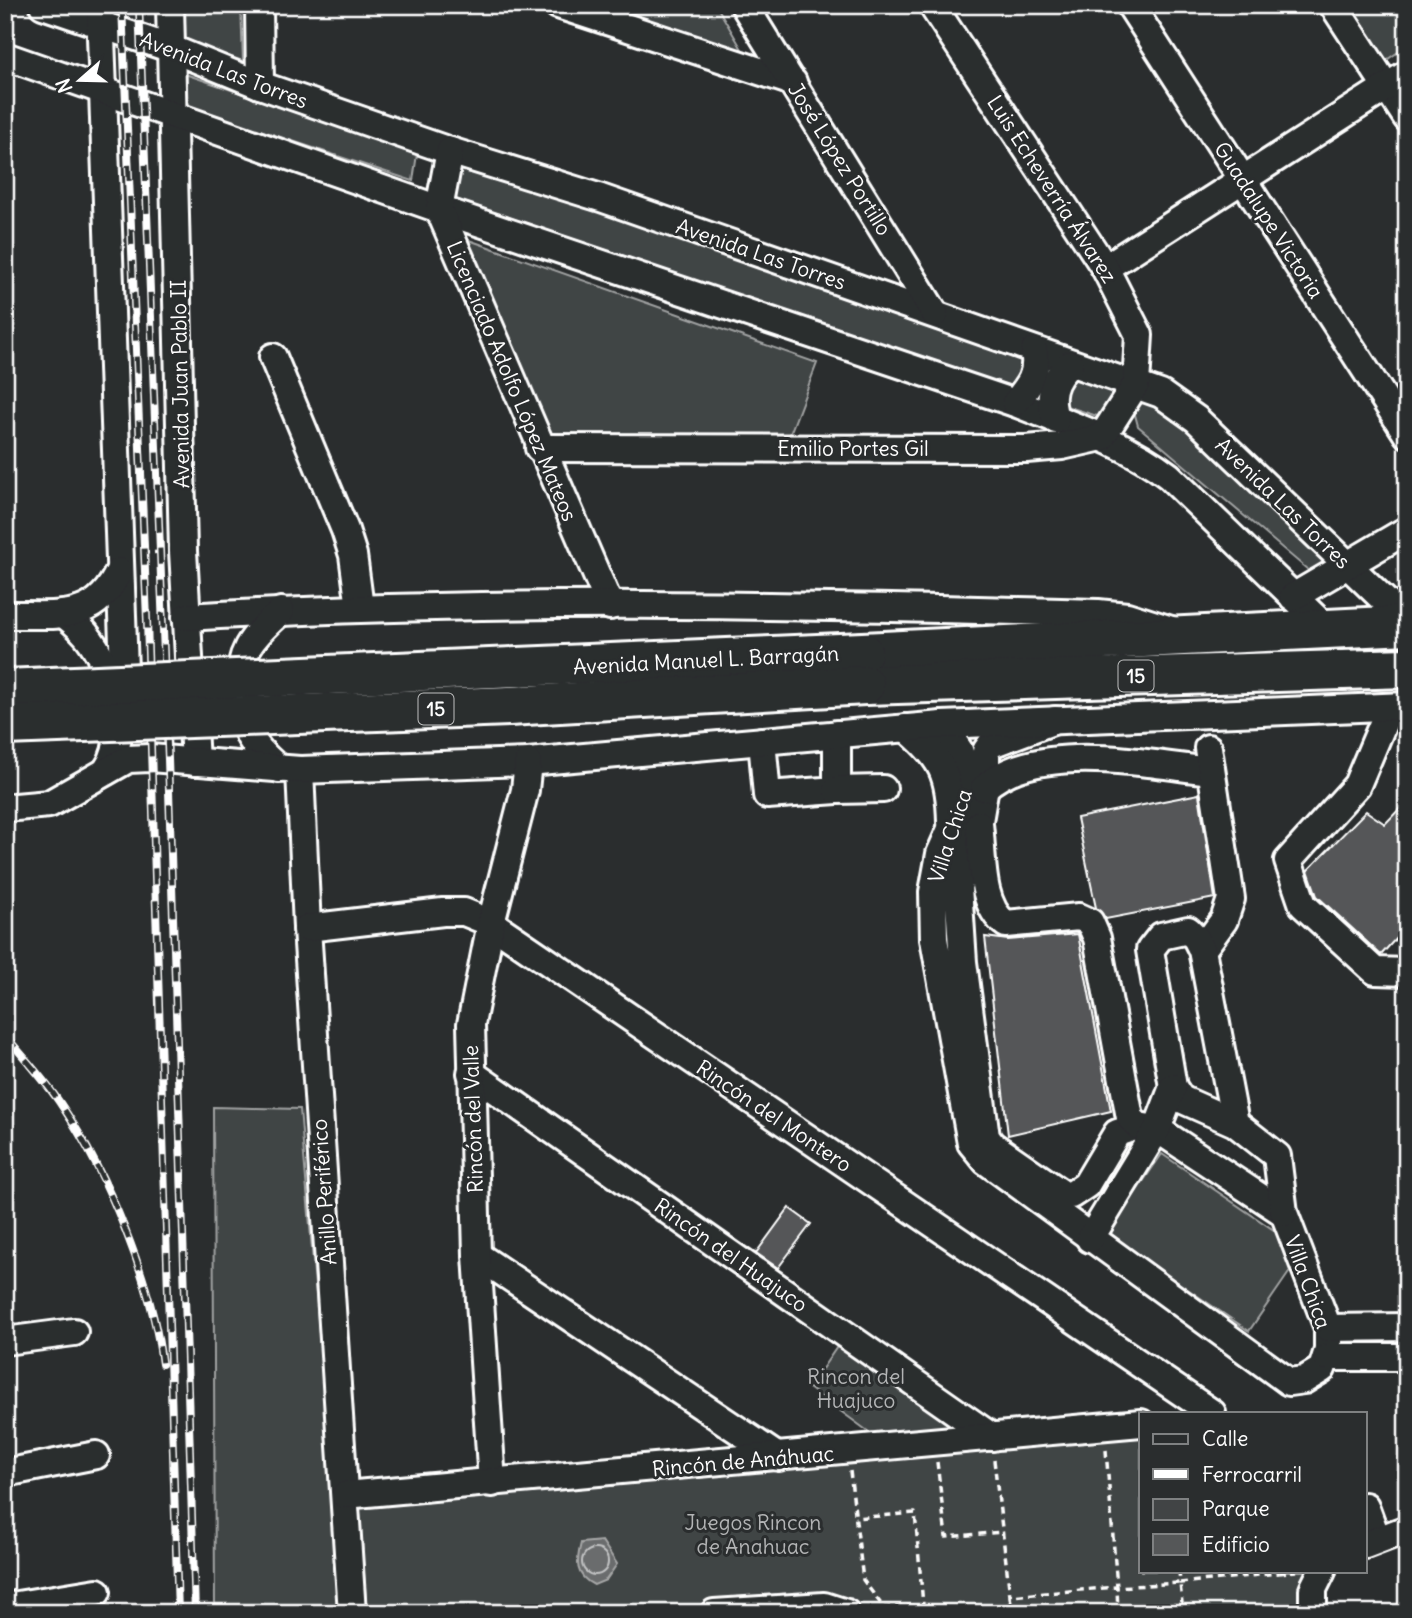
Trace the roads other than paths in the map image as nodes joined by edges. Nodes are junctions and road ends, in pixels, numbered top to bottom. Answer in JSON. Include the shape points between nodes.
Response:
{"nodes":[{"id":1,"x":43,"y":5,"type":"edge"},
{"id":2,"x":170,"y":5,"type":"edge"},
{"id":3,"x":259,"y":5,"type":"edge"},
{"id":4,"x":558,"y":5,"type":"edge"},
{"id":5,"x":744,"y":5,"type":"edge"},
{"id":6,"x":932,"y":5,"type":"edge"},
{"id":7,"x":1130,"y":5,"type":"edge"},
{"id":8,"x":1333,"y":5,"type":"edge"},
{"id":9,"x":100,"y":14,"type":"edge"},
{"id":10,"x":172,"y":49,"type":"junction"},
{"id":11,"x":5,"y":56,"type":"edge"},
{"id":12,"x":1397,"y":81,"type":"edge"},
{"id":13,"x":793,"y":82,"type":"junction"},
{"id":14,"x":260,"y":85,"type":"junction"},
{"id":15,"x":102,"y":92,"type":"junction"},
{"id":16,"x":175,"y":116,"type":"junction"},
{"id":17,"x":1407,"y":118,"type":"edge"},
{"id":18,"x":450,"y":151,"type":"junction"},
{"id":19,"x":1242,"y":178,"type":"junction"},
{"id":20,"x":439,"y":209,"type":"junction"},
{"id":21,"x":1105,"y":268,"type":"junction"},
{"id":22,"x":935,"y":314,"type":"junction"},
{"id":23,"x":1034,"y":351,"type":"junction"},
{"id":24,"x":273,"y":357,"type":"dead end"},
{"id":25,"x":1070,"y":364,"type":"junction"},
{"id":26,"x":1136,"y":384,"type":"junction"},
{"id":27,"x":1014,"y":403,"type":"junction"},
{"id":28,"x":1056,"y":419,"type":"junction"},
{"id":29,"x":1407,"y":434,"type":"edge"},
{"id":30,"x":1102,"y":437,"type":"junction"},
{"id":31,"x":539,"y":448,"type":"junction"},
{"id":32,"x":1407,"y":530,"type":"edge"},
{"id":33,"x":119,"y":563,"type":"junction"},
{"id":34,"x":1346,"y":564,"type":"junction"},
{"id":35,"x":1293,"y":597,"type":"junction"},
{"id":36,"x":610,"y":606,"type":"junction"},
{"id":37,"x":360,"y":608,"type":"junction"},
{"id":38,"x":281,"y":611,"type":"junction"},
{"id":39,"x":64,"y":614,"type":"junction"},
{"id":40,"x":5,"y":615,"type":"edge"},
{"id":41,"x":186,"y":617,"type":"junction"},
{"id":42,"x":1407,"y":623,"type":"edge"},
{"id":43,"x":1325,"y":627,"type":"junction"},
{"id":44,"x":1183,"y":634,"type":"junction"},
{"id":45,"x":1407,"y":668,"type":"edge"},
{"id":46,"x":864,"y":669,"type":"junction"},
{"id":47,"x":5,"y":688,"type":"edge"},
{"id":48,"x":1399,"y":706,"type":"edge"},
{"id":49,"x":1055,"y":720,"type":"junction"},
{"id":50,"x":5,"y":725,"type":"edge"},
{"id":51,"x":942,"y":725,"type":"junction"},
{"id":52,"x":906,"y":728,"type":"junction"},
{"id":53,"x":836,"y":734,"type":"junction"},
{"id":54,"x":762,"y":741,"type":"junction"},
{"id":55,"x":195,"y":762,"type":"junction"},
{"id":56,"x":528,"y":762,"type":"junction"},
{"id":57,"x":117,"y":765,"type":"junction"},
{"id":58,"x":290,"y":769,"type":"junction"},
{"id":59,"x":984,"y":788,"type":"junction"},
{"id":60,"x":883,"y":789,"type":"dead end"},
{"id":61,"x":837,"y":790,"type":"junction"},
{"id":62,"x":5,"y":808,"type":"edge"},
{"id":63,"x":979,"y":821,"type":"junction"},
{"id":64,"x":951,"y":826,"type":"junction"},
{"id":65,"x":947,"y":917,"type":"junction"},
{"id":66,"x":491,"y":923,"type":"junction"},
{"id":67,"x":306,"y":928,"type":"junction"},
{"id":68,"x":1202,"y":950,"type":"junction"},
{"id":69,"x":1407,"y":972,"type":"edge"},
{"id":70,"x":471,"y":1073,"type":"junction"},
{"id":71,"x":1173,"y":1087,"type":"junction"},
{"id":72,"x":1235,"y":1124,"type":"junction"},
{"id":73,"x":1148,"y":1127,"type":"junction"},
{"id":74,"x":980,"y":1143,"type":"junction"},
{"id":75,"x":1283,"y":1213,"type":"junction"},
{"id":76,"x":1090,"y":1239,"type":"junction"},
{"id":77,"x":477,"y":1255,"type":"junction"},
{"id":78,"x":1407,"y":1327,"type":"edge"},
{"id":79,"x":1328,"y":1328,"type":"junction"},
{"id":80,"x":74,"y":1332,"type":"dead end"},
{"id":81,"x":5,"y":1342,"type":"edge"},
{"id":82,"x":1327,"y":1357,"type":"junction"},
{"id":83,"x":1407,"y":1357,"type":"edge"},
{"id":84,"x":1211,"y":1412,"type":"edge"},
{"id":85,"x":1139,"y":1423,"type":"edge"},
{"id":86,"x":992,"y":1437,"type":"junction"},
{"id":87,"x":96,"y":1455,"type":"dead end"},
{"id":88,"x":778,"y":1457,"type":"junction"},
{"id":89,"x":5,"y":1474,"type":"edge"},
{"id":90,"x":492,"y":1483,"type":"junction"},
{"id":91,"x":345,"y":1495,"type":"junction"},
{"id":92,"x":1366,"y":1512,"type":"edge"},
{"id":93,"x":1407,"y":1529,"type":"edge"},
{"id":94,"x":1371,"y":1542,"type":"edge"},
{"id":95,"x":1322,"y":1572,"type":"edge"},
{"id":96,"x":97,"y":1591,"type":"dead end"},
{"id":97,"x":5,"y":1607,"type":"edge"},
{"id":98,"x":844,"y":1611,"type":"edge"},
{"id":99,"x":352,"y":1613,"type":"edge"},
{"id":100,"x":714,"y":1613,"type":"edge"},
{"id":101,"x":1313,"y":1613,"type":"edge"}],
"edges":[{"from":1,"to":9,"type":"street","name":"Avenida Las Torres"},
{"from":2,"to":10,"type":"street","name":"Avenida Juan Pablo II"},
{"from":3,"to":14,"type":"street"},
{"from":4,"to":13,"type":"street"},
{"from":5,"to":13,"type":"street","name":"José López Portillo"},
{"from":6,"to":21,"type":"street","name":"Luis Echeverría Álvarez"},
{"from":7,"to":19,"type":"street","name":"Guadalupe Victoria"},
{"from":8,"to":12,"type":"street"},
{"from":9,"to":10,"type":"street","name":"Avenida Las Torres"},
{"from":9,"to":15,"type":"street"},
{"from":10,"to":14,"type":"street","name":"Avenida Las Torres"},
{"from":10,"to":16,"type":"street","name":"Avenida Juan Pablo II"},
{"from":11,"to":15,"type":"street"},
{"from":12,"to":17,"type":"street"},
{"from":12,"to":19,"type":"street"},
{"from":13,"to":22,"type":"street","name":"José López Portillo"},
{"from":14,"to":18,"type":"street","name":"Avenida Las Torres"},
{"from":15,"to":16,"type":"street"},
{"from":15,"to":33,"type":"street"},
{"from":16,"to":20,"type":"street"},
{"from":16,"to":41,"type":"street","name":"Avenida Juan Pablo II"},
{"from":18,"to":20,"type":"street"},
{"from":18,"to":22,"type":"street","name":"Avenida Las Torres","via":[[601,198]]},
{"from":19,"to":21,"type":"street"},
{"from":19,"to":29,"type":"street","name":"Guadalupe Victoria"},
{"from":20,"to":27,"type":"street"},
{"from":20,"to":31,"type":"street","name":"Licenciado Adolfo López Mateos"},
{"from":21,"to":26,"type":"street","name":"Luis Echeverría Álvarez","via":[[1139,335]]},
{"from":22,"to":23,"type":"street","name":"Avenida Las Torres"},
{"from":23,"to":25,"type":"street","name":"Avenida Las Torres"},
{"from":23,"to":27,"type":"street","via":[[1034,375]]},
{"from":24,"to":37,"type":"street","via":[[345,530]]},
{"from":25,"to":26,"type":"street","name":"Avenida Las Torres"},
{"from":25,"to":28,"type":"street","via":[[1059,374],[1051,397]]},
{"from":26,"to":30,"type":"street"},
{"from":26,"to":34,"type":"street","name":"Avenida Las Torres","via":[[1161,394],[1196,419]]},
{"from":27,"to":28,"type":"street"},
{"from":28,"to":30,"type":"street"},
{"from":30,"to":31,"type":"street","name":"Emilio Portes Gil","via":[[1026,449]]},
{"from":30,"to":35,"type":"street","via":[[1169,476]]},
{"from":31,"to":36,"type":"street","name":"Licenciado Adolfo López Mateos"},
{"from":32,"to":34,"type":"street"},
{"from":33,"to":39,"type":"street","via":[[103,599]]},
{"from":33,"to":57,"type":"street"},
{"from":34,"to":35,"type":"street"},
{"from":34,"to":42,"type":"street","name":"Avenida Las Torres"},
{"from":35,"to":43,"type":"street"},
{"from":36,"to":37,"type":"street"},
{"from":36,"to":44,"type":"street","via":[[1098,613],[1127,616]]},
{"from":37,"to":38,"type":"street"},
{"from":38,"to":41,"type":"street"},
{"from":38,"to":58,"type":"street","via":[[247,648],[241,698],[248,732],[264,755]]},
{"from":39,"to":40,"type":"street"},
{"from":39,"to":57,"type":"street","via":[[99,653],[111,690]]},
{"from":41,"to":55,"type":"street","name":"Avenida Juan Pablo II"},
{"from":42,"to":43,"type":"highway","name":"Avenida Manuel L. Barragán","number":"15"},
{"from":43,"to":44,"type":"highway","name":"Avenida Manuel L. Barragán","number":"15"},
{"from":44,"to":46,"type":"highway","name":"Avenida Manuel L. Barragán","number":"15"},
{"from":45,"to":46,"type":"highway","name":"Avenida Manuel L. Barragán","number":"15"},
{"from":46,"to":47,"type":"highway","name":"Avenida Manuel L. Barragán","number":"15","bridge":true},
{"from":46,"to":50,"type":"highway","name":"Avenida Manuel L. Barragán","number":"15","bridge":true,"via":[[509,706]]},
{"from":48,"to":49,"type":"street"},
{"from":48,"to":69,"type":"street","via":[[1357,785],[1288,861],[1303,905],[1375,971]]},
{"from":49,"to":51,"type":"street"},
{"from":49,"to":59,"type":"street","name":"Villa Chica","via":[[991,744],[984,760]]},
{"from":51,"to":52,"type":"street"},
{"from":51,"to":64,"type":"street","name":"Villa Chica","via":[[959,750],[968,776],[968,788]]},
{"from":52,"to":53,"type":"street"},
{"from":52,"to":64,"type":"street","via":[[942,764],[948,780]]},
{"from":53,"to":54,"type":"street"},
{"from":53,"to":61,"type":"street"},
{"from":54,"to":56,"type":"street"},
{"from":54,"to":61,"type":"street","via":[[767,795]]},
{"from":55,"to":57,"type":"street"},
{"from":55,"to":58,"type":"street"},
{"from":56,"to":58,"type":"street"},
{"from":56,"to":66,"type":"street","name":"Rincón del Valle"},
{"from":57,"to":62,"type":"street","via":[[50,804]]},
{"from":58,"to":67,"type":"street","name":"Anillo Periférico"},
{"from":59,"to":63,"type":"street","name":"Villa Chica"},
{"from":59,"to":68,"type":"street","via":[[993,779],[1025,766],[1055,761],[1209,759],[1231,899],[1224,920]]},
{"from":60,"to":61,"type":"street"},
{"from":63,"to":65,"type":"street","name":"Villa Chica"},
{"from":63,"to":73,"type":"street","via":[[990,906],[997,918],[1006,924],[1079,917],[1090,922],[1097,938],[1130,1118]]},
{"from":64,"to":65,"type":"street","name":"Villa Chica","via":[[935,873]]},
{"from":65,"to":74,"type":"street","name":"Villa Chica","via":[[934,939],[964,1117]]},
{"from":66,"to":67,"type":"street","name":"Rincón del Montero","via":[[464,912],[443,912]]},
{"from":66,"to":70,"type":"street","name":"Rincón del Valle","via":[[471,1024]]},
{"from":66,"to":84,"type":"street","name":"Rincón del Montero"},
{"from":67,"to":91,"type":"street","name":"Anillo Periférico"},
{"from":68,"to":71,"type":"street","via":[[1188,930],[1161,936],[1150,950]]},
{"from":68,"to":72,"type":"street"},
{"from":70,"to":77,"type":"street","name":"Rincón del Valle"},
{"from":70,"to":86,"type":"street","name":"Rincón del Huajuco"},
{"from":71,"to":72,"type":"street","via":[[1186,1103]]},
{"from":71,"to":73,"type":"street"},
{"from":72,"to":75,"type":"street","via":[[1277,1156]]},
{"from":73,"to":74,"type":"street","via":[[1117,1133],[1086,1185],[1071,1195]]},
{"from":73,"to":75,"type":"street","name":"Villa Chica"},
{"from":73,"to":76,"type":"street"},
{"from":74,"to":76,"type":"street","name":"Villa Chica","via":[[986,1161]]},
{"from":75,"to":79,"type":"street","name":"Villa Chica"},
{"from":76,"to":82,"type":"street","name":"Villa Chica","via":[[1289,1382],[1316,1375]]},
{"from":77,"to":88,"type":"street"},
{"from":77,"to":90,"type":"street","name":"Rincón del Valle"},
{"from":78,"to":79,"type":"street"},
{"from":79,"to":82,"type":"street","name":"Villa Chica"},
{"from":80,"to":81,"type":"street"},
{"from":82,"to":83,"type":"street"},
{"from":85,"to":86,"type":"street","name":"Rincón de Anáhuac"},
{"from":86,"to":88,"type":"street","name":"Rincón de Anáhuac"},
{"from":87,"to":89,"type":"street"},
{"from":88,"to":90,"type":"street","name":"Rincón de Anáhuac"},
{"from":90,"to":91,"type":"street","name":"Rincón de Anáhuac"},
{"from":91,"to":99,"type":"street","name":"Anillo Periférico"},
{"from":92,"to":94,"type":"street"},
{"from":93,"to":94,"type":"street"},
{"from":95,"to":101,"type":"street","via":[[1313,1589]]},
{"from":96,"to":97,"type":"street"},
{"from":98,"to":100,"type":"street","via":[[824,1606]]}]}
